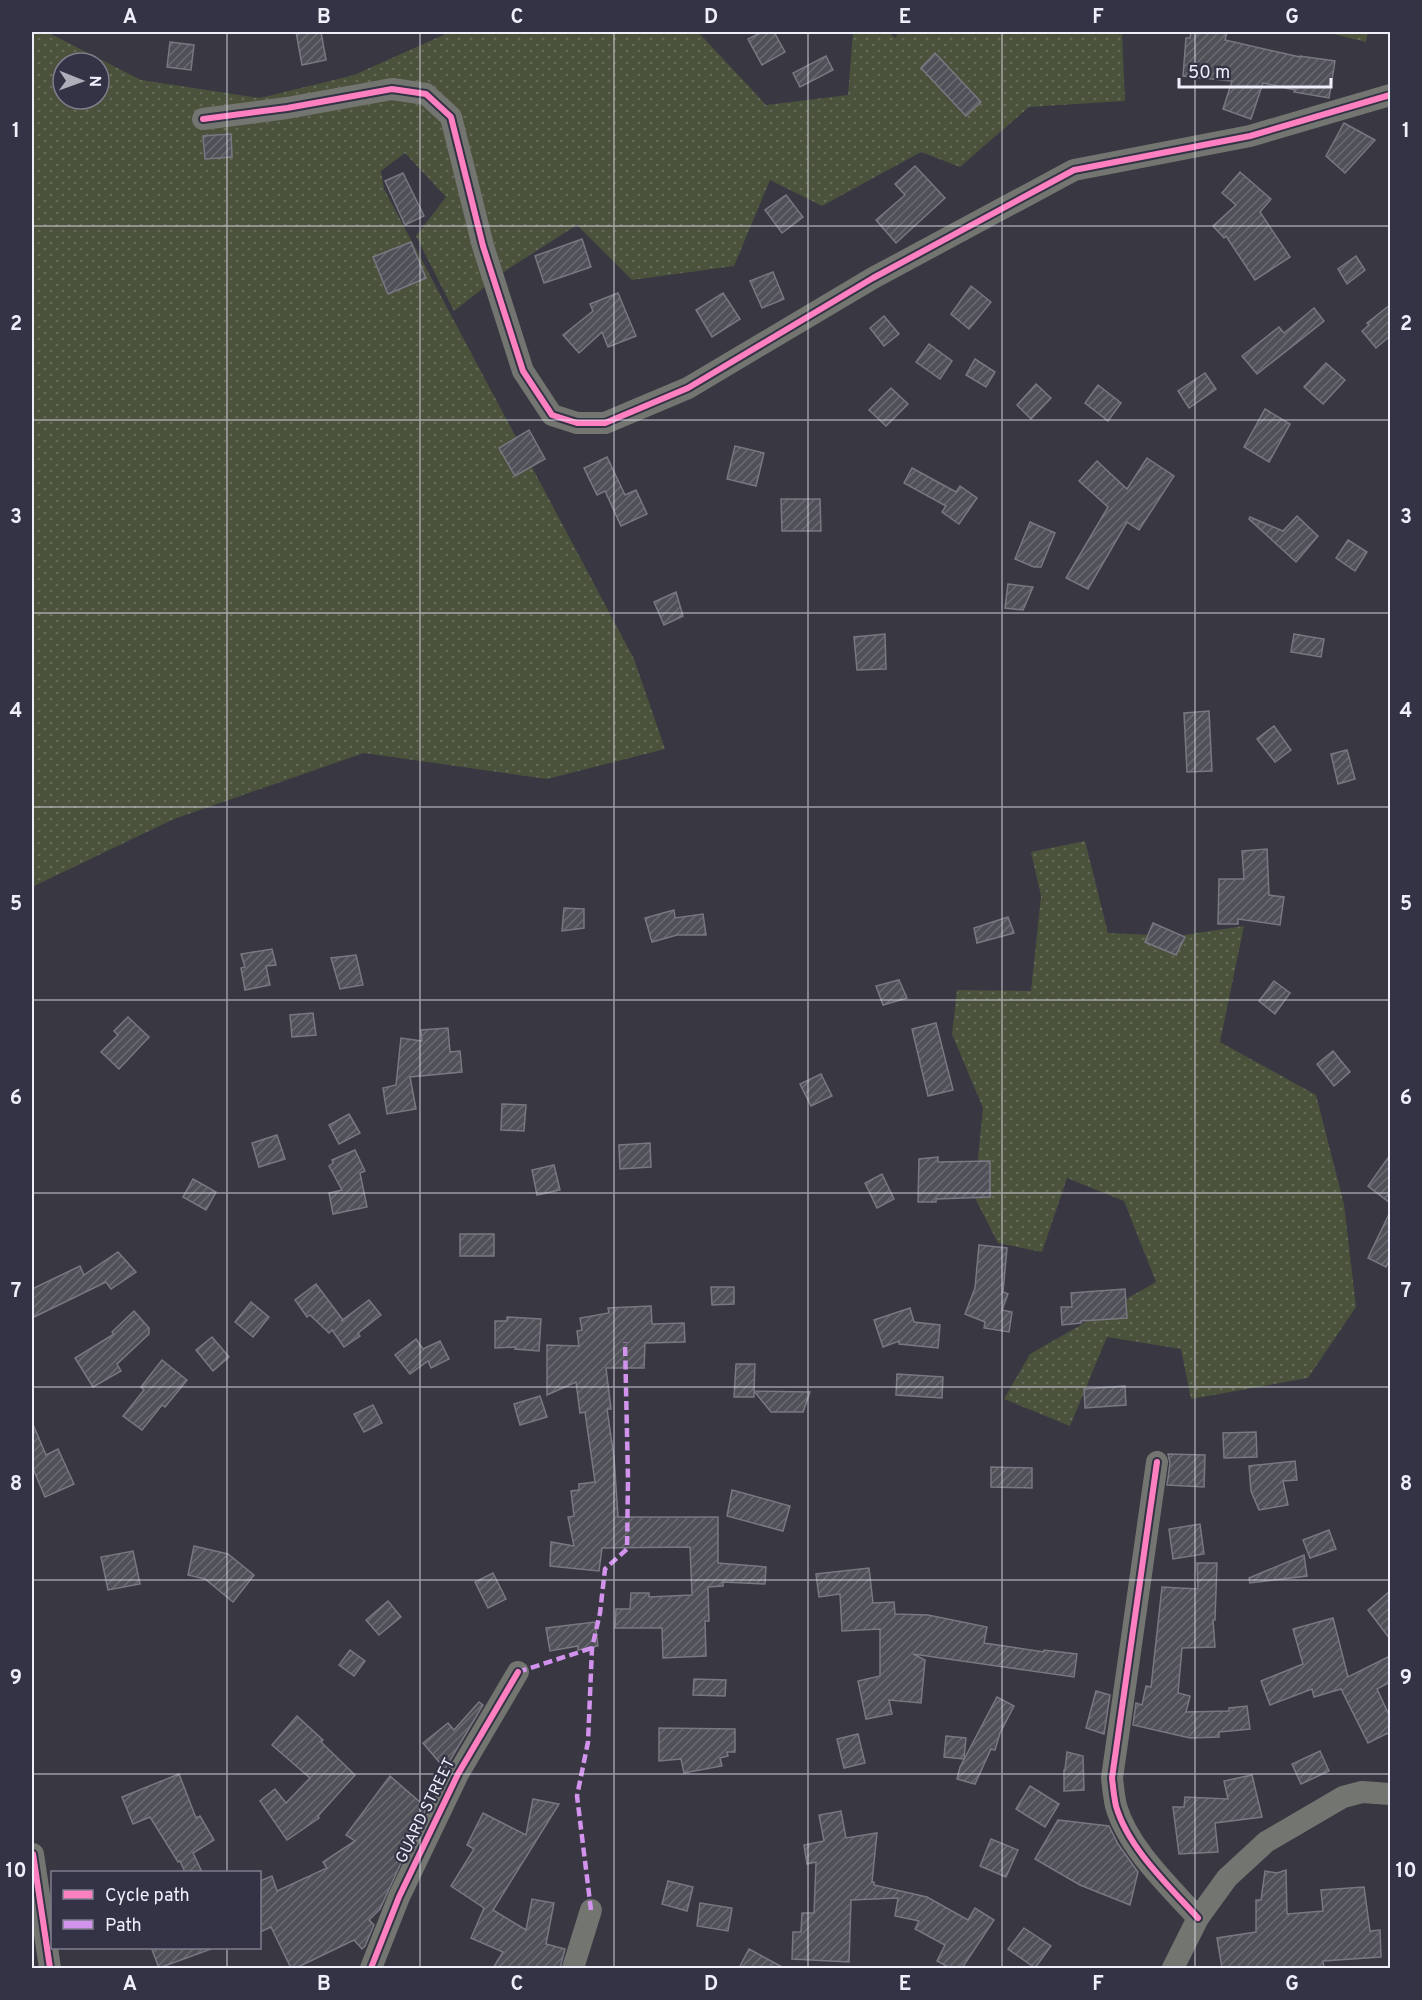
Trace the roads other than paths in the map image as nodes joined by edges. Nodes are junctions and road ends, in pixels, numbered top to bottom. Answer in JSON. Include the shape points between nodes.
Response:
{"nodes":[{"id":1,"x":1390,"y":95,"type":"edge"},
{"id":2,"x":203,"y":119,"type":"dead end"},
{"id":3,"x":1157,"y":1462,"type":"dead end"},
{"id":4,"x":519,"y":1672,"type":"dead end"},
{"id":5,"x":1390,"y":1794,"type":"edge"},
{"id":6,"x":33,"y":1854,"type":"edge"},
{"id":7,"x":591,"y":1911,"type":"dead end"},
{"id":8,"x":1198,"y":1918,"type":"junction"},
{"id":9,"x":50,"y":1968,"type":"edge"},
{"id":10,"x":371,"y":1968,"type":"edge"},
{"id":11,"x":573,"y":1968,"type":"edge"},
{"id":12,"x":1173,"y":1968,"type":"edge"}],
"edges":[{"from":1,"to":2,"type":"street","via":[[1250,136],[1074,170],[873,278],[688,388],[605,423],[577,423],[552,415],[524,371],[483,246],[451,117],[426,94],[392,88]]},
{"from":3,"to":8,"type":"street","via":[[1112,1778],[1116,1806],[1127,1831],[1151,1866]]},
{"from":4,"to":10,"type":"street","name":"GUARD STREET","via":[[458,1774],[399,1898]]},
{"from":5,"to":8,"type":"street","via":[[1362,1792],[1343,1797],[1266,1842],[1227,1878]]},
{"from":6,"to":9,"type":"street"},
{"from":7,"to":11,"type":"street"},
{"from":8,"to":12,"type":"street"}]}
